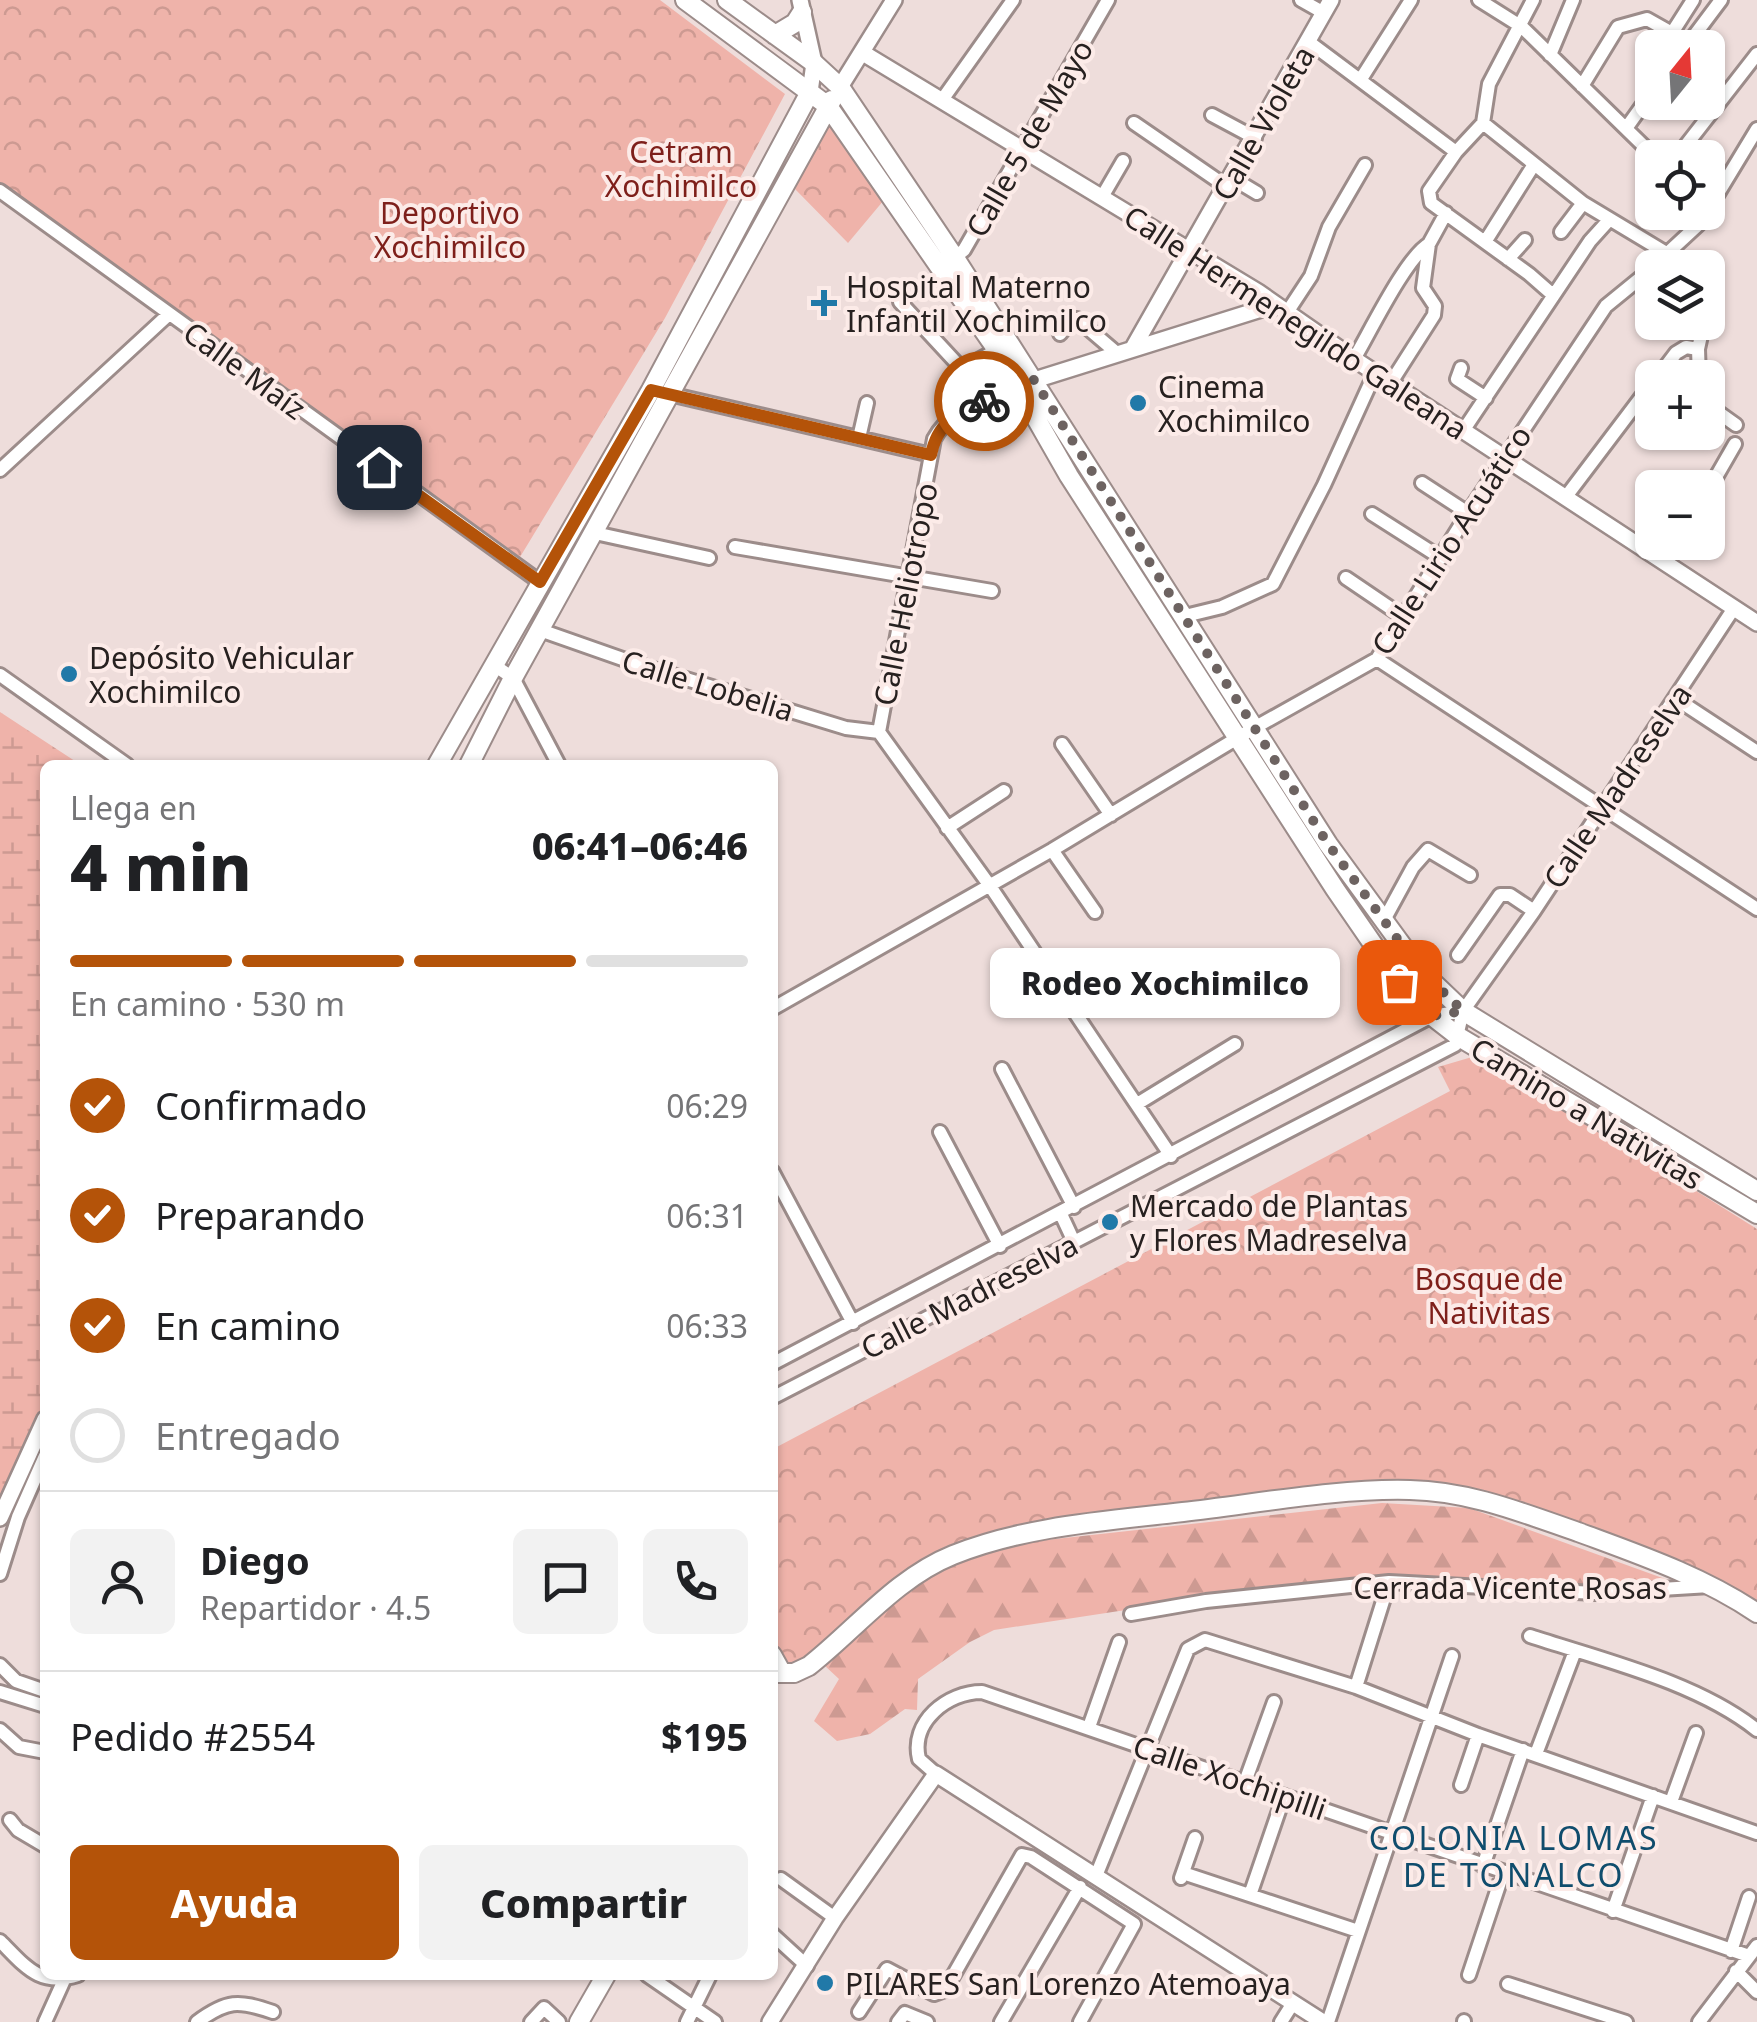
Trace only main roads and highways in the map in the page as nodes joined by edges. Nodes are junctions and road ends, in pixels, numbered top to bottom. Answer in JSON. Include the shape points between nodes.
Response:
{"nodes":[{"id":1,"x":686,"y":0,"type":"edge"},
{"id":2,"x":727,"y":0,"type":"edge"},
{"id":3,"x":801,"y":6,"type":"edge"},
{"id":4,"x":775,"y":34,"type":"junction"},
{"id":5,"x":840,"y":88,"type":"junction"},
{"id":6,"x":810,"y":92,"type":"junction"},
{"id":7,"x":828,"y":106,"type":"junction"},
{"id":8,"x":906,"y":200,"type":"junction"},
{"id":9,"x":750,"y":227,"type":"junction"},
{"id":10,"x":948,"y":262,"type":"junction"},
{"id":11,"x":716,"y":289,"type":"junction"},
{"id":12,"x":1024,"y":383,"type":"junction"},
{"id":13,"x":440,"y":760,"type":"edge"},
{"id":14,"x":473,"y":760,"type":"edge"},
{"id":15,"x":1757,"y":1191,"type":"edge"},
{"id":16,"x":1757,"y":1214,"type":"edge"},
{"id":17,"x":1757,"y":1614,"type":"edge"},
{"id":18,"x":778,"y":1673,"type":"edge"},
{"id":19,"x":603,"y":1980,"type":"edge"},
{"id":20,"x":579,"y":2022,"type":"edge"}],
"edges":[{"from":1,"to":6,"type":"main road","name":"Camino a Nativitas"},
{"from":2,"to":4,"type":"main road","name":"Camino a Nativitas"},
{"from":3,"to":4,"type":"main road","via":[[795,23]]},
{"from":4,"to":5,"type":"main road","name":"Camino a Nativitas"},
{"from":5,"to":7,"type":"main road"},
{"from":5,"to":8,"type":"main road","name":"Camino a Nativitas"},
{"from":6,"to":7,"type":"main road","name":"Camino a Nativitas"},
{"from":6,"to":9,"type":"main road"},
{"from":7,"to":8,"type":"main road","name":"Camino a Nativitas"},
{"from":7,"to":9,"type":"main road"},
{"from":8,"to":10,"type":"main road","name":"Camino a Nativitas"},
{"from":9,"to":11,"type":"main road"},
{"from":10,"to":12,"type":"main road","name":"Camino a Nativitas"},
{"from":10,"to":12,"type":"main road","name":"Camino a Nativitas","via":[[997,350]]},
{"from":11,"to":13,"type":"main road"},
{"from":11,"to":14,"type":"main road","via":[[671,394]]},
{"from":12,"to":15,"type":"main road","name":"Camino a Nativitas","via":[[1185,616],[1328,844],[1420,970],[1463,1011]]},
{"from":12,"to":16,"type":"main road","name":"Camino a Nativitas","via":[[1078,491],[1399,982],[1459,1037]]},
{"from":17,"to":18,"type":"main road","via":[[1657,1560],[1492,1502],[1384,1490],[1104,1521],[976,1548],[908,1580],[809,1666]]},
{"from":19,"to":20,"type":"main road"}]}
